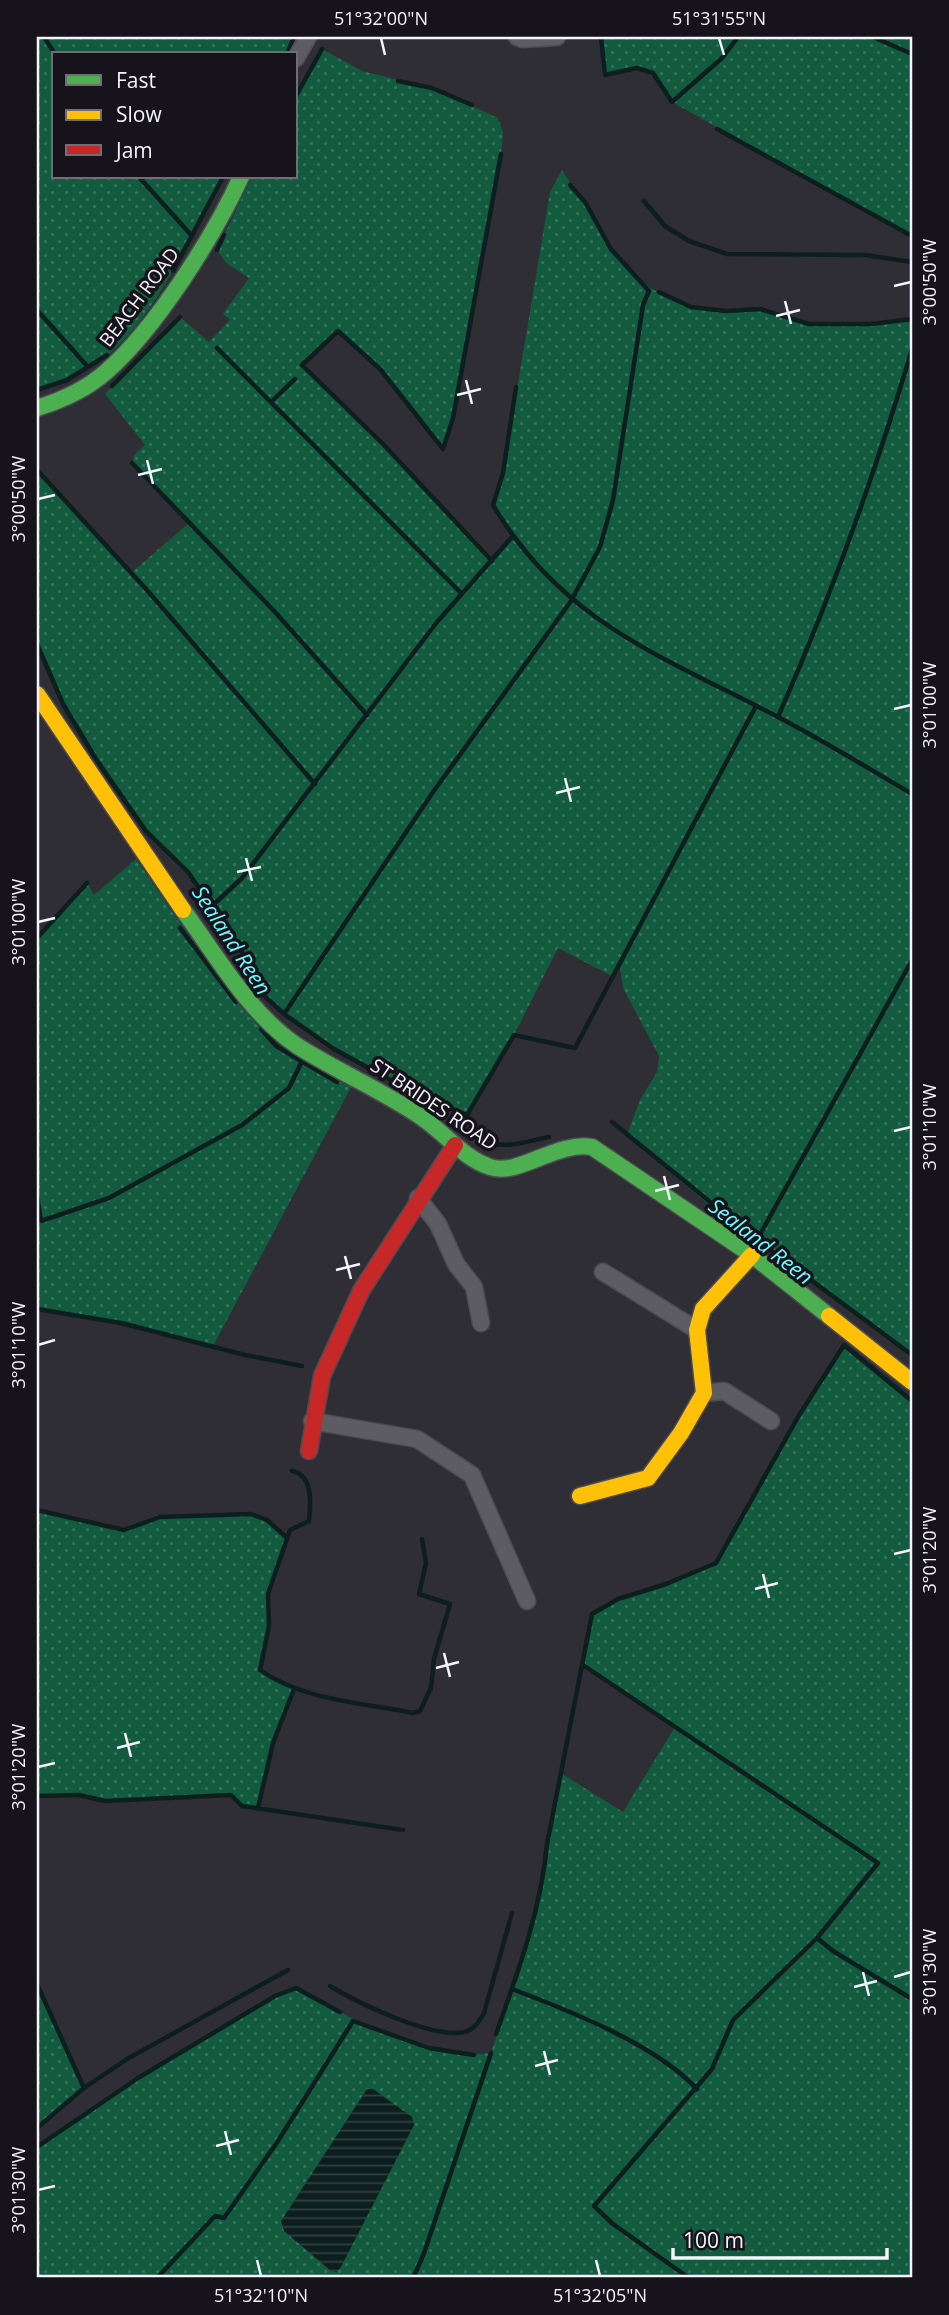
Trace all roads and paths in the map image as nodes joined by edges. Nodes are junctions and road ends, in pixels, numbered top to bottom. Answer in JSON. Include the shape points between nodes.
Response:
{"nodes":[{"id":1,"x":308,"y":37,"type":"edge"},
{"id":2,"x":517,"y":37,"type":"edge"},
{"id":3,"x":556,"y":37,"type":"edge"},
{"id":4,"x":298,"y":54,"type":"edge"},
{"id":5,"x":241,"y":178,"type":"edge"},
{"id":6,"x":37,"y":408,"type":"edge"},
{"id":7,"x":37,"y":694,"type":"edge"},
{"id":8,"x":455,"y":1145,"type":"junction"},
{"id":9,"x":418,"y":1198,"type":"junction"},
{"id":10,"x":752,"y":1255,"type":"junction"},
{"id":11,"x":603,"y":1272,"type":"dead end"},
{"id":12,"x":481,"y":1323,"type":"dead end"},
{"id":13,"x":697,"y":1330,"type":"junction"},
{"id":14,"x":912,"y":1382,"type":"edge"},
{"id":15,"x":704,"y":1394,"type":"junction"},
{"id":16,"x":312,"y":1421,"type":"junction"},
{"id":17,"x":771,"y":1421,"type":"dead end"},
{"id":18,"x":309,"y":1451,"type":"dead end"},
{"id":19,"x":580,"y":1496,"type":"dead end"},
{"id":20,"x":527,"y":1601,"type":"dead end"}],
"edges":[{"from":1,"to":4,"type":"street"},
{"from":2,"to":3,"type":"street"},
{"from":5,"to":6,"type":"main road","name":"BEACH ROAD","via":[[220,222],[142,333],[107,371],[64,400]]},
{"from":7,"to":8,"type":"main road","name":"ST BRIDES ROAD","via":[[169,890],[266,1019],[295,1044],[422,1117]]},
{"from":8,"to":9,"type":"main road"},
{"from":8,"to":10,"type":"main road","name":"ST BRIDES ROAD","via":[[489,1167],[503,1169],[575,1144],[592,1147]]},
{"from":9,"to":12,"type":"street","via":[[474,1287]]},
{"from":9,"to":16,"type":"main road","via":[[361,1291],[322,1376]]},
{"from":10,"to":13,"type":"main road","via":[[703,1309]]},
{"from":10,"to":14,"type":"main road","name":"ST BRIDES ROAD"},
{"from":11,"to":13,"type":"street"},
{"from":13,"to":15,"type":"main road"},
{"from":15,"to":17,"type":"street","via":[[724,1391]]},
{"from":15,"to":19,"type":"main road","via":[[648,1478]]},
{"from":16,"to":18,"type":"main road"},
{"from":16,"to":20,"type":"street","via":[[417,1439],[472,1475]]}]}
